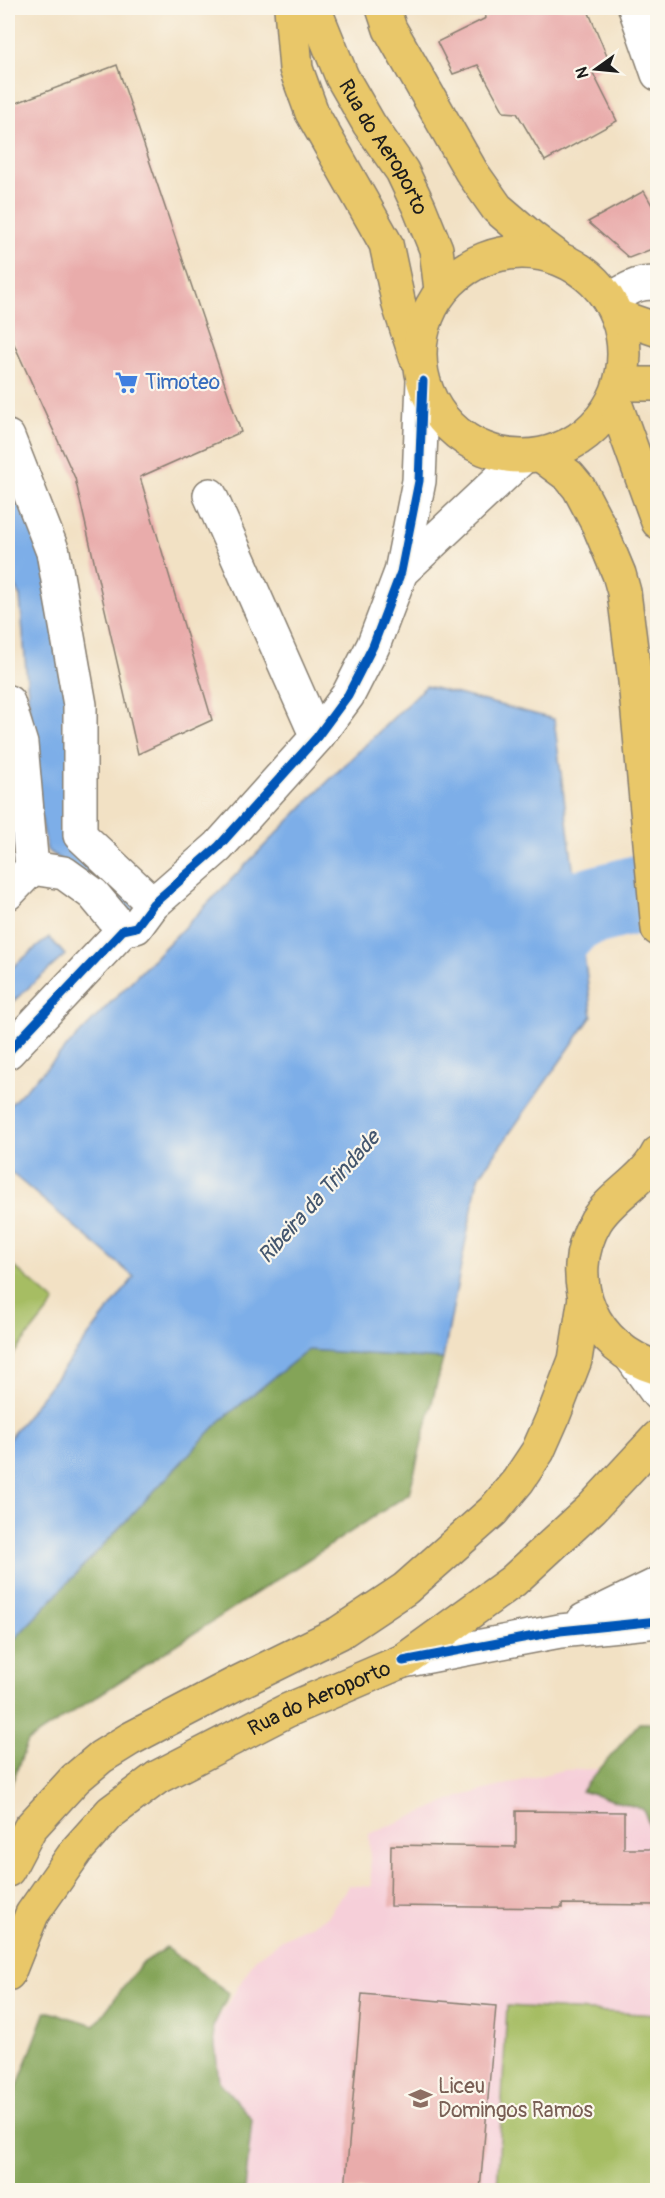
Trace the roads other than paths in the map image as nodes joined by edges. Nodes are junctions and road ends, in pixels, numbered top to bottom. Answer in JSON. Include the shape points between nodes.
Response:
{"nodes":[{"id":1,"x":291,"y":8,"type":"edge"},
{"id":2,"x":314,"y":8,"type":"edge"},
{"id":3,"x":383,"y":8,"type":"edge"},
{"id":4,"x":644,"y":16,"type":"edge"},
{"id":5,"x":657,"y":74,"type":"edge"},
{"id":6,"x":560,"y":258,"type":"junction"},
{"id":7,"x":657,"y":284,"type":"edge"},
{"id":8,"x":441,"y":290,"type":"junction"},
{"id":9,"x":613,"y":308,"type":"junction"},
{"id":10,"x":657,"y":330,"type":"edge"},
{"id":11,"x":422,"y":374,"type":"junction"},
{"id":12,"x":657,"y":384,"type":"edge"},
{"id":13,"x":617,"y":392,"type":"junction"},
{"id":14,"x":8,"y":437,"type":"edge"},
{"id":15,"x":532,"y":457,"type":"junction"},
{"id":16,"x":210,"y":495,"type":"dead end"},
{"id":17,"x":657,"y":522,"type":"edge"},
{"id":18,"x":401,"y":572,"type":"junction"},
{"id":19,"x":8,"y":702,"type":"edge"},
{"id":20,"x":317,"y":737,"type":"junction"},
{"id":21,"x":32,"y":868,"type":"junction"},
{"id":22,"x":8,"y":893,"type":"edge"},
{"id":23,"x":138,"y":920,"type":"junction"},
{"id":24,"x":657,"y":929,"type":"edge"},
{"id":25,"x":8,"y":1052,"type":"edge"},
{"id":26,"x":657,"y":1154,"type":"edge"},
{"id":27,"x":657,"y":1178,"type":"edge"},
{"id":28,"x":612,"y":1201,"type":"junction"},
{"id":29,"x":585,"y":1297,"type":"junction"},
{"id":30,"x":645,"y":1363,"type":"edge"},
{"id":31,"x":657,"y":1394,"type":"edge"},
{"id":32,"x":657,"y":1437,"type":"edge"},
{"id":33,"x":657,"y":1584,"type":"edge"},
{"id":34,"x":657,"y":1621,"type":"edge"},
{"id":35,"x":560,"y":1631,"type":"junction"},
{"id":36,"x":404,"y":1661,"type":"junction"},
{"id":37,"x":8,"y":1870,"type":"edge"},
{"id":38,"x":8,"y":1974,"type":"edge"}],
"edges":[{"from":1,"to":11,"type":"main road","via":[[296,69],[312,113],[386,244],[399,305]]},
{"from":2,"to":8,"type":"main road","name":"Rua do Aeroporto","via":[[342,77],[402,171],[419,207],[436,249]]},
{"from":3,"to":6,"type":"main road","via":[[390,29],[471,171],[497,208]]},
{"from":4,"to":5,"type":"street"},
{"from":6,"to":8,"type":"main road","via":[[535,252],[508,252],[483,259],[460,272]]},
{"from":6,"to":9,"type":"main road","via":[[596,284]]},
{"from":7,"to":9,"type":"street","via":[[636,284]]},
{"from":8,"to":11,"type":"main road","via":[[423,327]]},
{"from":9,"to":10,"type":"main road"},
{"from":9,"to":13,"type":"main road","via":[[623,338],[625,361]]},
{"from":11,"to":15,"type":"main road","via":[[436,412],[459,436],[489,452]]},
{"from":11,"to":18,"type":"street","via":[[419,481]]},
{"from":12,"to":13,"type":"main road"},
{"from":13,"to":15,"type":"main road","via":[[597,425],[572,445]]},
{"from":13,"to":17,"type":"main road"},
{"from":14,"to":23,"type":"street","via":[[53,552],[80,705],[80,835]]},
{"from":15,"to":18,"type":"street"},
{"from":15,"to":24,"type":"main road","via":[[569,477],[579,488],[610,551],[624,592]]},
{"from":16,"to":20,"type":"street"},
{"from":18,"to":20,"type":"street","via":[[373,646],[348,695]]},
{"from":19,"to":21,"type":"street","via":[[21,744]]},
{"from":20,"to":23,"type":"street","via":[[218,847]]},
{"from":21,"to":22,"type":"street"},
{"from":21,"to":23,"type":"street","via":[[64,873]]},
{"from":23,"to":25,"type":"street"},
{"from":26,"to":28,"type":"main road","via":[[653,1163]]},
{"from":27,"to":28,"type":"main road","via":[[636,1184]]},
{"from":28,"to":29,"type":"main road","via":[[596,1221],[586,1245],[582,1271]]},
{"from":29,"to":30,"type":"main road","via":[[594,1321],[610,1342]]},
{"from":29,"to":37,"type":"main road","via":[[575,1359],[553,1417],[538,1451],[493,1511],[405,1589],[339,1633],[234,1684],[101,1757],[30,1827]]},
{"from":30,"to":31,"type":"street"},
{"from":32,"to":36,"type":"main road","name":"Rua do Aeroporto","via":[[592,1508],[513,1581]]},
{"from":33,"to":35,"type":"street"},
{"from":34,"to":35,"type":"street"},
{"from":35,"to":36,"type":"street"},
{"from":36,"to":38,"type":"main road","name":"Rua do Aeroporto","via":[[286,1711],[168,1771],[111,1812],[77,1850],[32,1914]]}]}
